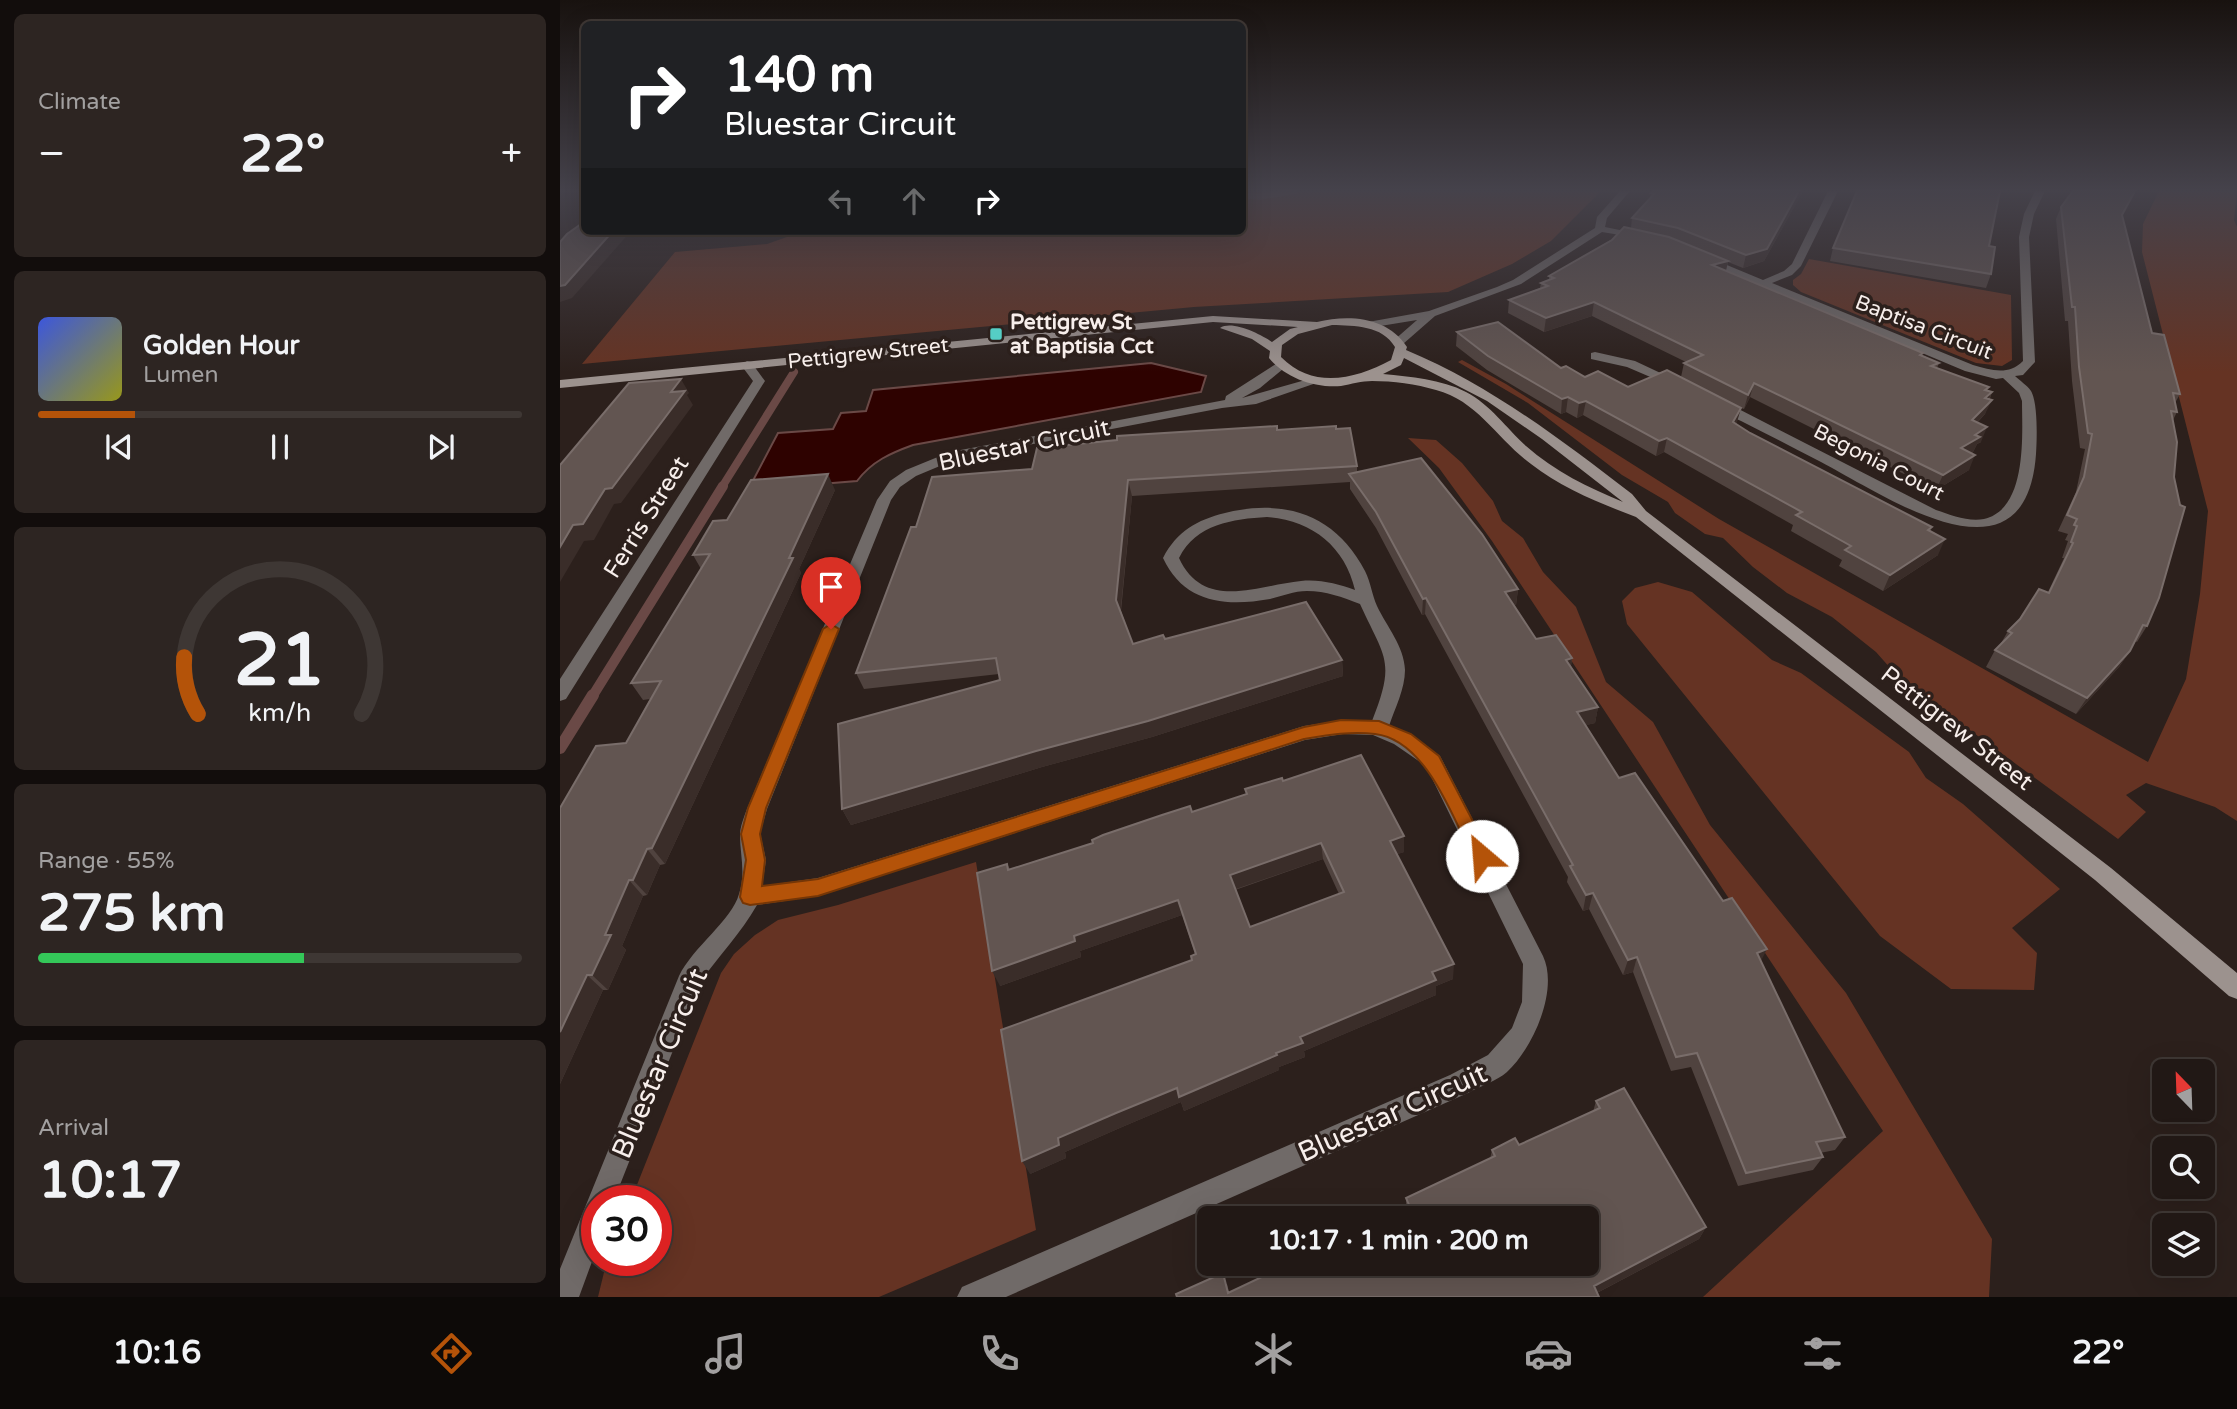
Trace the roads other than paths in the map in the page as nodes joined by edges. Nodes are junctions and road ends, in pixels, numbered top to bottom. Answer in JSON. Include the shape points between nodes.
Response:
{"nodes":[{"id":1,"x":1565,"y":252,"type":"edge"},
{"id":2,"x":1803,"y":252,"type":"edge"},
{"id":3,"x":2025,"y":252,"type":"edge"},
{"id":4,"x":1694,"y":255,"type":"edge"},
{"id":5,"x":1764,"y":283,"type":"junction"},
{"id":6,"x":1431,"y":314,"type":"junction"},
{"id":7,"x":1176,"y":324,"type":"junction"},
{"id":8,"x":1313,"y":324,"type":"junction"},
{"id":9,"x":1368,"y":325,"type":"junction"},
{"id":10,"x":1400,"y":347,"type":"junction"},
{"id":11,"x":1274,"y":348,"type":"junction"},
{"id":12,"x":1595,"y":356,"type":"dead end"},
{"id":13,"x":747,"y":365,"type":"junction"},
{"id":14,"x":1279,"y":366,"type":"junction"},
{"id":15,"x":2007,"y":375,"type":"junction"},
{"id":16,"x":1370,"y":377,"type":"junction"},
{"id":17,"x":1316,"y":381,"type":"junction"},
{"id":18,"x":560,"y":384,"type":"edge"},
{"id":19,"x":1222,"y":404,"type":"junction"},
{"id":20,"x":1641,"y":514,"type":"junction"},
{"id":21,"x":1365,"y":600,"type":"junction"},
{"id":22,"x":560,"y":694,"type":"edge"},
{"id":23,"x":1379,"y":728,"type":"junction"},
{"id":24,"x":750,"y":897,"type":"junction"},
{"id":25,"x":2237,"y":988,"type":"edge"},
{"id":26,"x":606,"y":1185,"type":"edge"},
{"id":27,"x":581,"y":1252,"type":"edge"},
{"id":28,"x":564,"y":1297,"type":"edge"},
{"id":29,"x":972,"y":1297,"type":"edge"}],
"edges":[{"from":1,"to":6,"type":"street","via":[[1517,282]]},
{"from":2,"to":5,"type":"street","via":[[1788,273]]},
{"from":3,"to":15,"type":"street","name":"Baptisa Circuit","via":[[2029,362],[2019,372]]},
{"from":4,"to":5,"type":"street","name":"Baptisa Circuit"},
{"from":5,"to":15,"type":"street","name":"Baptisa Circuit","via":[[1969,368]]},
{"from":6,"to":9,"type":"street"},
{"from":6,"to":10,"type":"street"},
{"from":7,"to":8,"type":"main road","name":"Pettigrew Street","via":[[1213,319]]},
{"from":7,"to":11,"type":"main road","name":"Pettigrew Street","via":[[1233,329]]},
{"from":7,"to":13,"type":"main road","name":"Pettigrew Street"},
{"from":8,"to":9,"type":"main road","name":"Pettigrew Street"},
{"from":8,"to":11,"type":"main road","via":[[1281,338]]},
{"from":9,"to":10,"type":"main road","name":"Pettigrew Street","via":[[1381,329]]},
{"from":10,"to":16,"type":"main road","via":[[1397,362]]},
{"from":10,"to":20,"type":"main road","name":"Pettigrew Street","via":[[1509,409],[1628,497]]},
{"from":11,"to":14,"type":"main road"},
{"from":12,"to":15,"type":"street","name":"Begonia Court","via":[[1655,372],[1931,513],[1983,525],[1997,522],[2008,512],[2028,466],[2028,401]]},
{"from":13,"to":18,"type":"main road","name":"Pettigrew Street"},
{"from":13,"to":22,"type":"street","name":"Ferris Street","via":[[759,381]]},
{"from":14,"to":17,"type":"main road"},
{"from":14,"to":19,"type":"street","name":"Bluestar Circuit"},
{"from":16,"to":17,"type":"main road"},
{"from":16,"to":20,"type":"main road","name":"Pettigrew Street","via":[[1422,383],[1459,394],[1490,414],[1537,463]]},
{"from":17,"to":19,"type":"street","name":"Bluestar Circuit","via":[[1251,401]]},
{"from":19,"to":24,"type":"street","name":"Bluestar Circuit","via":[[955,455],[895,484],[884,500],[757,808],[750,834],[755,860]]},
{"from":20,"to":25,"type":"main road","name":"Pettigrew Street","via":[[2103,874]]},
{"from":21,"to":21,"type":"street","via":[[1324,586],[1240,597],[1216,595],[1196,590],[1175,570],[1171,558],[1187,534],[1224,518],[1296,516],[1314,523],[1335,542],[1361,580]]},
{"from":21,"to":23,"type":"street","via":[[1392,649],[1396,670]]},
{"from":23,"to":24,"type":"street","name":"Bluestar Circuit","via":[[1341,726],[1304,733],[818,887]]},
{"from":23,"to":29,"type":"street","name":"Bluestar Circuit","via":[[1405,738],[1433,761],[1524,939],[1535,963],[1534,1002],[1521,1036],[1497,1064],[1459,1084]]},
{"from":24,"to":26,"type":"street","name":"Bluestar Circuit","via":[[691,976]]},
{"from":27,"to":28,"type":"street"}]}
